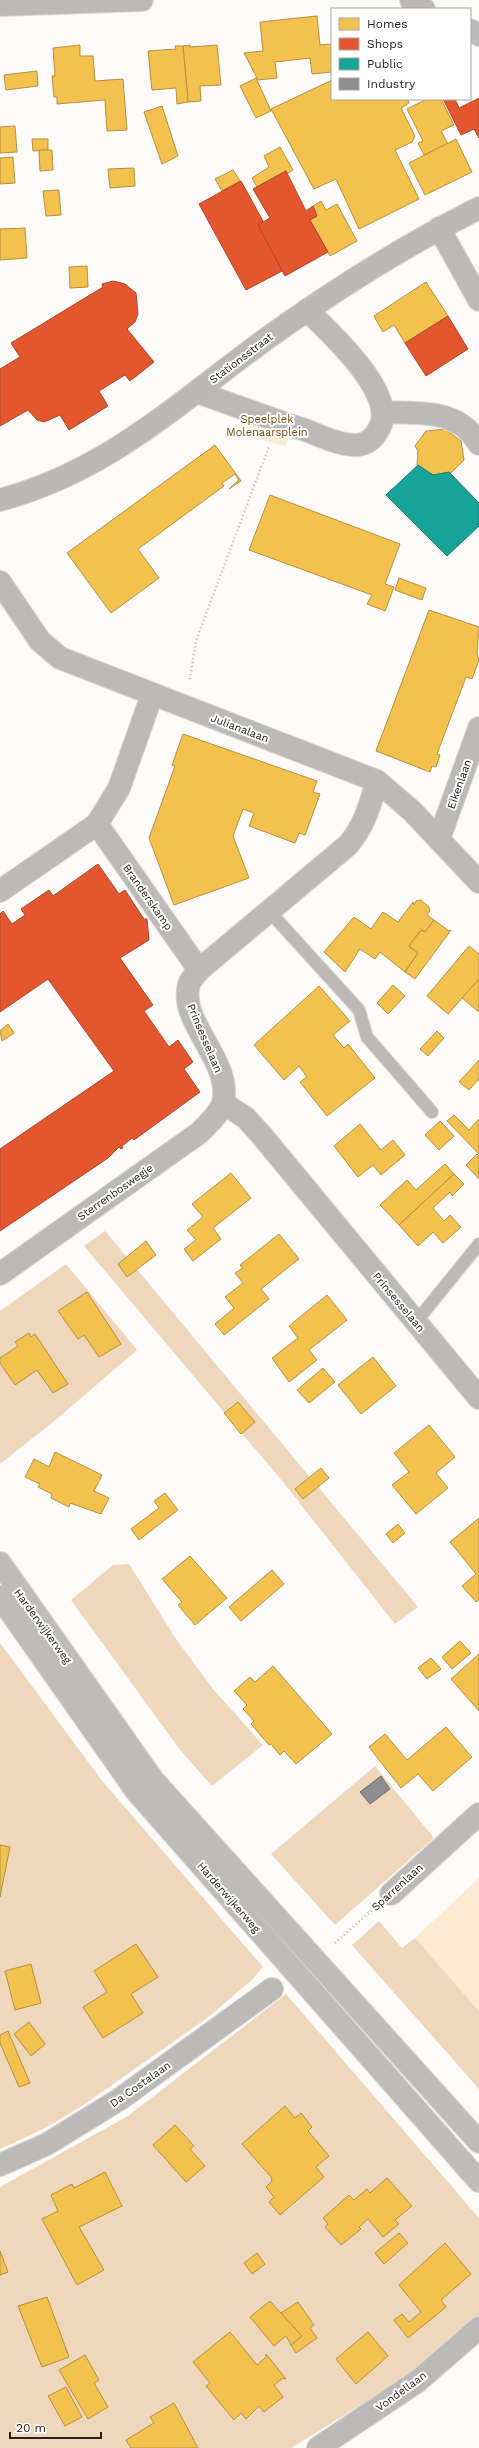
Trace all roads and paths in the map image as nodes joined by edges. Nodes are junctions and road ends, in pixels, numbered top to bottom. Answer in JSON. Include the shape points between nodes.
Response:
{"nodes":[{"id":1,"x":142,"y":0,"type":"edge"},
{"id":2,"x":411,"y":0,"type":"edge"},
{"id":3,"x":0,"y":5,"type":"edge"},
{"id":4,"x":423,"y":8,"type":"edge"},
{"id":5,"x":479,"y":208,"type":"edge"},
{"id":6,"x":439,"y":228,"type":"junction"},
{"id":7,"x":479,"y":300,"type":"edge"},
{"id":8,"x":307,"y":310,"type":"junction"},
{"id":9,"x":197,"y":392,"type":"junction"},
{"id":10,"x":384,"y":412,"type":"junction"},
{"id":11,"x":278,"y":421,"type":"junction"},
{"id":12,"x":479,"y":444,"type":"edge"},
{"id":13,"x":0,"y":500,"type":"edge"},
{"id":14,"x":0,"y":582,"type":"edge"},
{"id":15,"x":152,"y":695,"type":"junction"},
{"id":16,"x":185,"y":707,"type":"junction"},
{"id":17,"x":479,"y":728,"type":"edge"},
{"id":18,"x":377,"y":780,"type":"junction"},
{"id":19,"x":97,"y":824,"type":"junction"},
{"id":20,"x":439,"y":839,"type":"junction"},
{"id":21,"x":479,"y":882,"type":"edge"},
{"id":22,"x":0,"y":891,"type":"edge"},
{"id":23,"x":269,"y":912,"type":"junction"},
{"id":24,"x":199,"y":970,"type":"junction"},
{"id":25,"x":223,"y":1103,"type":"junction"},
{"id":26,"x":432,"y":1112,"type":"dead end"},
{"id":27,"x":479,"y":1244,"type":"edge"},
{"id":28,"x":0,"y":1274,"type":"edge"},
{"id":29,"x":416,"y":1322,"type":"junction"},
{"id":30,"x":479,"y":1398,"type":"edge"},
{"id":31,"x":0,"y":1563,"type":"edge"},
{"id":32,"x":0,"y":1597,"type":"edge"},
{"id":33,"x":479,"y":1814,"type":"edge"},
{"id":34,"x":391,"y":1894,"type":"joint"},
{"id":35,"x":314,"y":1959,"type":"junction"},
{"id":36,"x":272,"y":1989,"type":"dead end"},
{"id":37,"x":479,"y":2142,"type":"edge"},
{"id":38,"x":0,"y":2165,"type":"edge"},
{"id":39,"x":479,"y":2181,"type":"edge"},
{"id":40,"x":479,"y":2328,"type":"edge"},
{"id":41,"x":318,"y":2448,"type":"edge"}],
"edges":[{"from":1,"to":3,"type":"street"},
{"from":2,"to":4,"type":"street"},
{"from":5,"to":6,"type":"main road","name":"Stationsstraat"},
{"from":6,"to":7,"type":"street"},
{"from":6,"to":8,"type":"main road","name":"Stationsstraat","via":[[346,283]]},
{"from":8,"to":9,"type":"main road","name":"Stationsstraat"},
{"from":8,"to":10,"type":"street","via":[[349,352],[377,393]]},
{"from":9,"to":11,"type":"street"},
{"from":9,"to":13,"type":"main road","name":"Stationsstraat","via":[[100,460],[54,483]]},
{"from":10,"to":11,"type":"street","via":[[382,427],[372,440],[358,445],[334,440]]},
{"from":10,"to":12,"type":"street","via":[[444,415],[460,423]]},
{"from":11,"to":16,"type":"path","via":[[196,641]]},
{"from":14,"to":15,"type":"street","name":"Julianalaan","via":[[40,641],[49,650],[73,665]]},
{"from":15,"to":16,"type":"street","name":"Julianalaan"},
{"from":15,"to":19,"type":"street","via":[[119,788]]},
{"from":16,"to":18,"type":"street","name":"Julianalaan"},
{"from":17,"to":20,"type":"street","name":"Eikenlaan"},
{"from":18,"to":20,"type":"street","name":"Julianalaan"},
{"from":18,"to":23,"type":"street","name":"Prinsesselaan","via":[[368,812],[357,834],[348,845]]},
{"from":19,"to":22,"type":"street"},
{"from":19,"to":24,"type":"street","name":"Branderskamp"},
{"from":20,"to":21,"type":"street","name":"Julianalaan"},
{"from":23,"to":24,"type":"street","name":"Prinsesselaan"},
{"from":23,"to":26,"type":"lane","via":[[359,1010],[367,1037]]},
{"from":24,"to":25,"type":"street","name":"Prinsesselaan","via":[[190,982],[190,1008],[220,1071],[225,1089]]},
{"from":25,"to":28,"type":"street","name":"Sterrenboswegje","via":[[198,1133]]},
{"from":25,"to":29,"type":"street","name":"Prinsesselaan","via":[[246,1118],[263,1137]]},
{"from":27,"to":29,"type":"lane"},
{"from":29,"to":30,"type":"street","name":"Prinsesselaan"},
{"from":31,"to":35,"type":"main road","name":"Harderwijkerweg","via":[[154,1780]]},
{"from":32,"to":39,"type":"main road","name":"Harderwijkerweg","via":[[137,1792]]},
{"from":33,"to":34,"type":"street","name":"Sparrenlaan"},
{"from":34,"to":35,"type":"path","name":"Sparrenlaan"},
{"from":35,"to":37,"type":"main road","name":"Harderwijkerweg"},
{"from":36,"to":38,"type":"street","name":"Da Costalaan","via":[[120,2099],[47,2144]]},
{"from":40,"to":41,"type":"street","name":"Vondellaan","via":[[418,2381]]}]}
